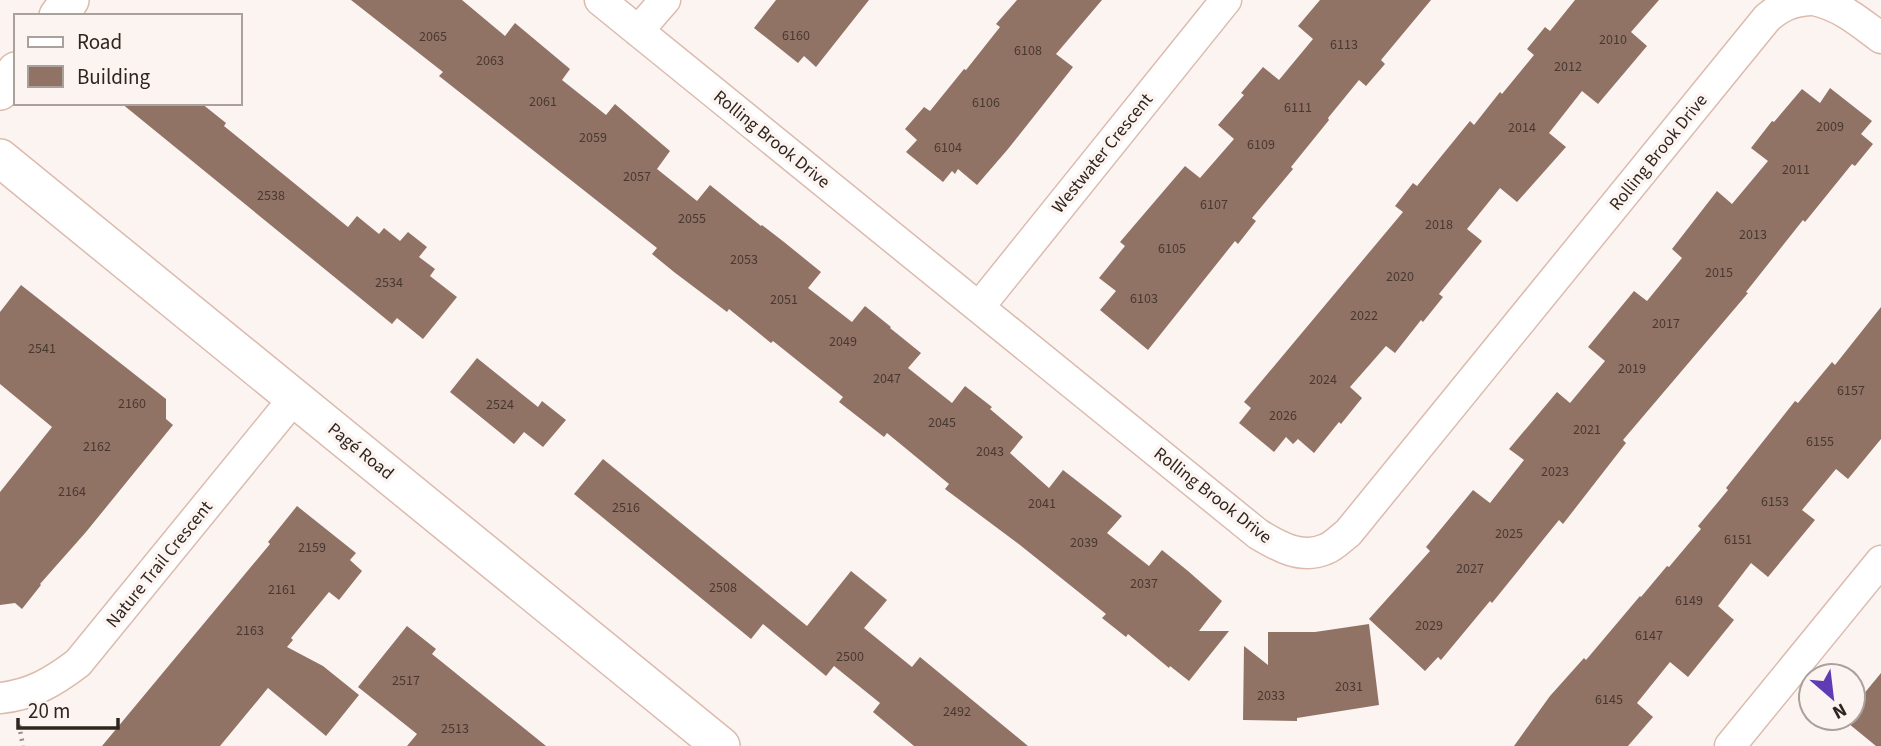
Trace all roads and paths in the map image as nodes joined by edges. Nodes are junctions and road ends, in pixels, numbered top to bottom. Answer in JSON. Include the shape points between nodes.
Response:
{"nodes":[{"id":1,"x":71,"y":0,"type":"edge"},
{"id":2,"x":600,"y":0,"type":"edge"},
{"id":3,"x":665,"y":0,"type":"edge"},
{"id":4,"x":1226,"y":0,"type":"edge"},
{"id":5,"x":1812,"y":0,"type":"edge"},
{"id":6,"x":60,"y":14,"type":"edge"},
{"id":7,"x":638,"y":31,"type":"junction"},
{"id":8,"x":1881,"y":38,"type":"edge"},
{"id":9,"x":14,"y":74,"type":"edge"},
{"id":10,"x":0,"y":91,"type":"edge"},
{"id":11,"x":0,"y":158,"type":"edge"},
{"id":12,"x":979,"y":307,"type":"junction"},
{"id":13,"x":295,"y":397,"type":"junction"},
{"id":14,"x":1881,"y":561,"type":"edge"},
{"id":15,"x":0,"y":698,"type":"edge"},
{"id":16,"x":721,"y":746,"type":"edge"},
{"id":17,"x":1730,"y":746,"type":"edge"}],
"edges":[{"from":1,"to":6,"type":"street"},
{"from":2,"to":7,"type":"street","name":"Rolling Brook Drive"},
{"from":3,"to":7,"type":"street"},
{"from":4,"to":12,"type":"street","name":"Westwater Crescent"},
{"from":5,"to":8,"type":"street","name":"Rolling Brook Drive","via":[[1854,17]]},
{"from":5,"to":12,"type":"street","name":"Rolling Brook Drive","via":[[1779,7],[1767,18],[1348,533],[1325,550],[1285,551],[1258,534]]},
{"from":7,"to":12,"type":"street","name":"Rolling Brook Drive"},
{"from":9,"to":10,"type":"street"},
{"from":11,"to":13,"type":"street","name":"Pagé Road"},
{"from":13,"to":15,"type":"street","name":"Nature Trail Crescent","via":[[78,663],[34,691]]},
{"from":13,"to":16,"type":"street","name":"Pagé Road"},
{"from":14,"to":17,"type":"street"}]}
